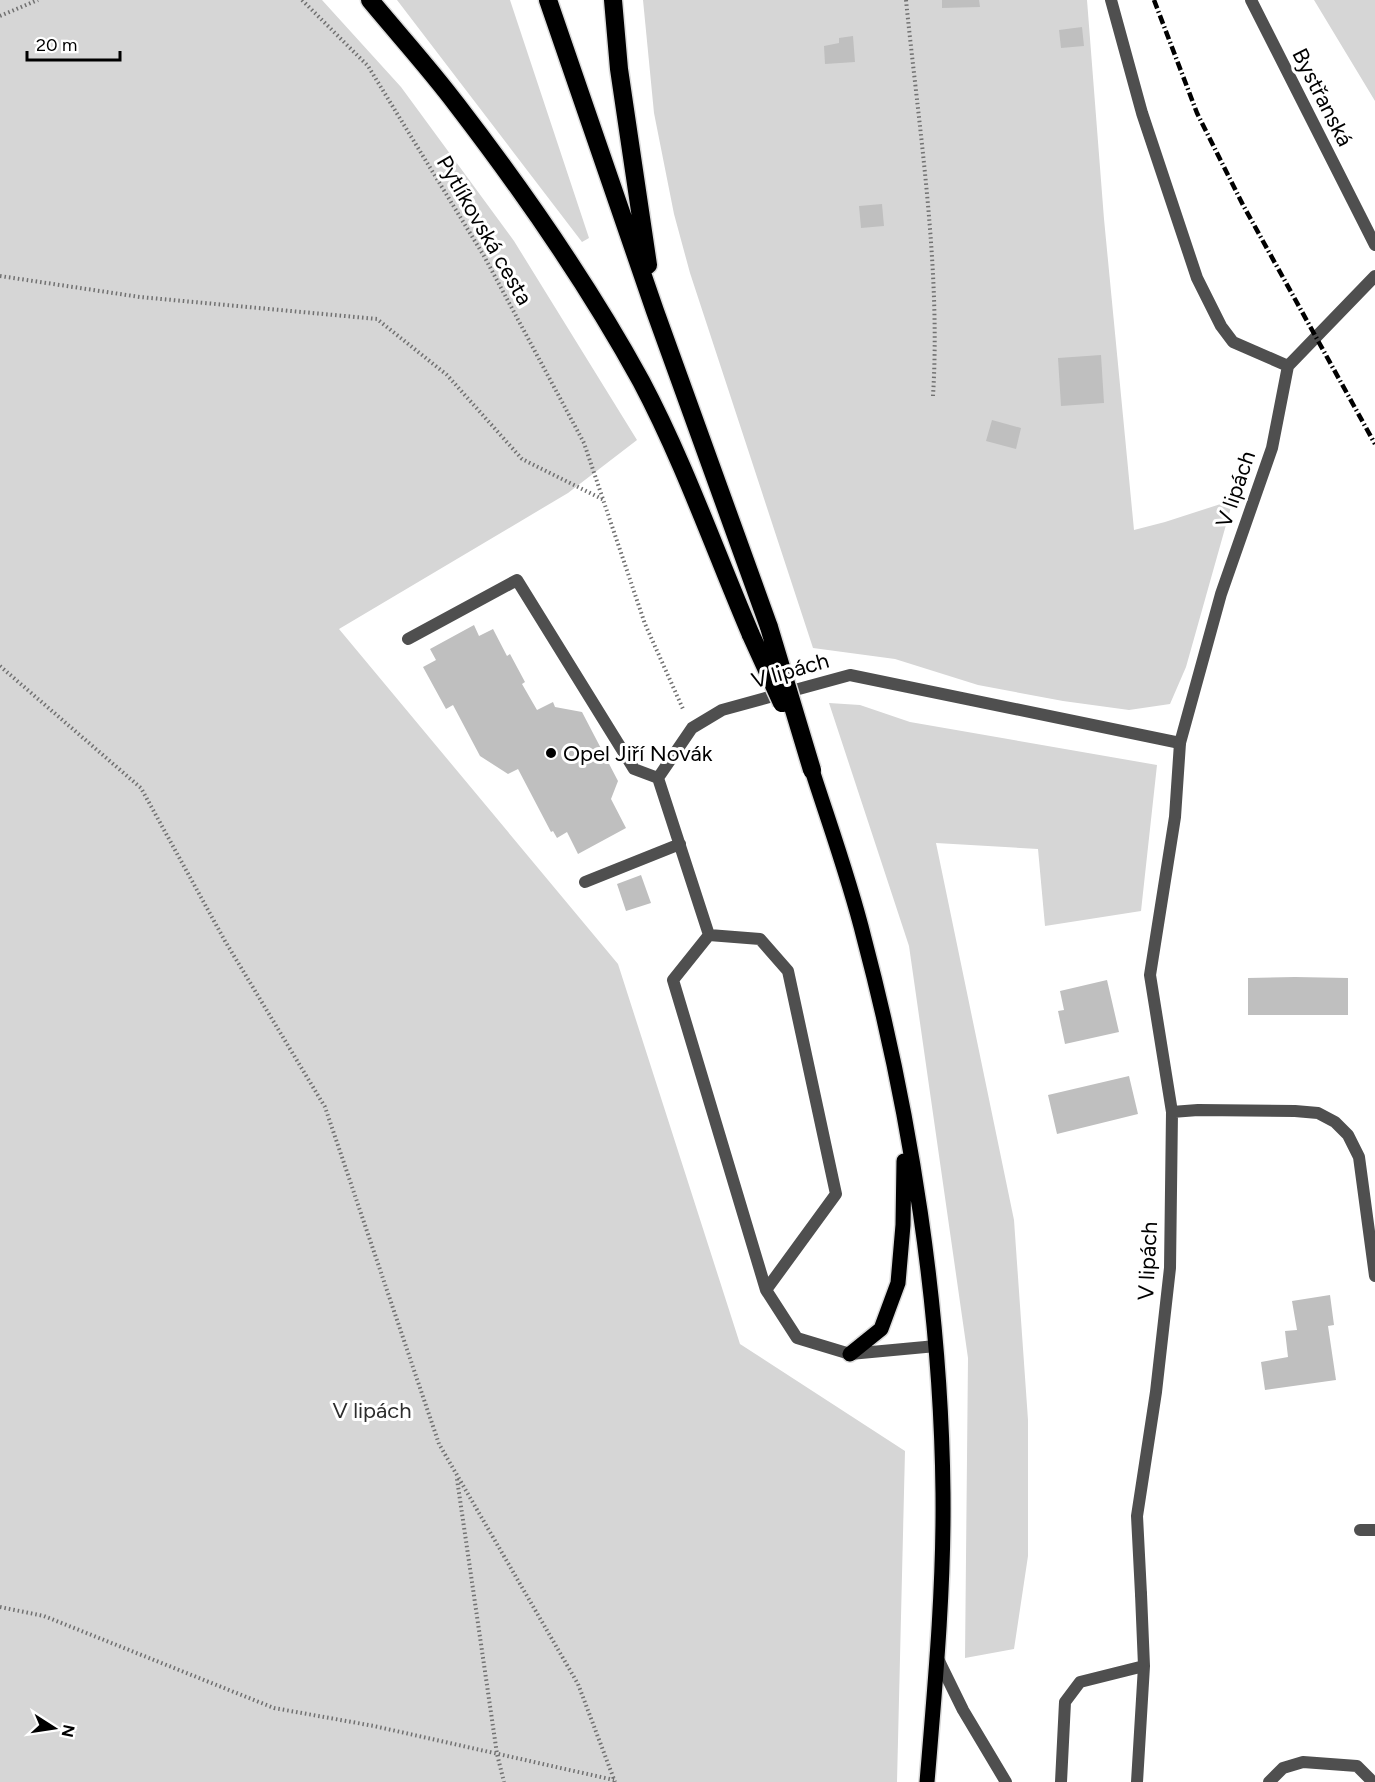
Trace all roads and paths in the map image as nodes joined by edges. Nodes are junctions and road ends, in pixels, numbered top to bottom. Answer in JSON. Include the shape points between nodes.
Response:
{"nodes":[{"id":1,"x":38,"y":0,"type":"edge"},
{"id":2,"x":302,"y":0,"type":"edge"},
{"id":3,"x":370,"y":0,"type":"edge"},
{"id":4,"x":548,"y":0,"type":"edge"},
{"id":5,"x":613,"y":0,"type":"edge"},
{"id":6,"x":906,"y":0,"type":"edge"},
{"id":7,"x":1111,"y":0,"type":"edge"},
{"id":8,"x":1251,"y":0,"type":"edge"},
{"id":9,"x":0,"y":16,"type":"edge"},
{"id":10,"x":1375,"y":245,"type":"edge"},
{"id":11,"x":0,"y":276,"type":"edge"},
{"id":12,"x":1375,"y":276,"type":"edge"},
{"id":13,"x":655,"y":311,"type":"junction"},
{"id":14,"x":1288,"y":366,"type":"junction"},
{"id":15,"x":933,"y":396,"type":"dead end"},
{"id":16,"x":604,"y":500,"type":"junction"},
{"id":17,"x":408,"y":639,"type":"dead end"},
{"id":18,"x":0,"y":666,"type":"edge"},
{"id":19,"x":692,"y":728,"type":"junction"},
{"id":20,"x":1180,"y":744,"type":"junction"},
{"id":21,"x":812,"y":770,"type":"junction"},
{"id":22,"x":658,"y":778,"type":"junction"},
{"id":23,"x":680,"y":844,"type":"junction"},
{"id":24,"x":585,"y":882,"type":"dead end"},
{"id":25,"x":709,"y":935,"type":"junction"},
{"id":26,"x":905,"y":1113,"type":"junction"},
{"id":27,"x":1172,"y":1113,"type":"junction"},
{"id":28,"x":1375,"y":1276,"type":"edge"},
{"id":29,"x":766,"y":1290,"type":"junction"},
{"id":30,"x":936,"y":1346,"type":"junction"},
{"id":31,"x":850,"y":1354,"type":"junction"},
{"id":32,"x":457,"y":1475,"type":"junction"},
{"id":33,"x":1360,"y":1530,"type":"dead end"},
{"id":34,"x":1375,"y":1530,"type":"edge"},
{"id":35,"x":0,"y":1607,"type":"edge"},
{"id":36,"x":938,"y":1659,"type":"junction"},
{"id":37,"x":1144,"y":1666,"type":"junction"},
{"id":38,"x":497,"y":1754,"type":"junction"},
{"id":39,"x":615,"y":1781,"type":"edge"},
{"id":40,"x":504,"y":1782,"type":"edge"},
{"id":41,"x":927,"y":1782,"type":"edge"},
{"id":42,"x":1006,"y":1782,"type":"edge"},
{"id":43,"x":1061,"y":1782,"type":"edge"},
{"id":44,"x":1137,"y":1782,"type":"edge"},
{"id":45,"x":1269,"y":1782,"type":"edge"},
{"id":46,"x":1370,"y":1782,"type":"edge"}],
"edges":[{"from":1,"to":9,"type":"path"},
{"from":2,"to":16,"type":"path","name":"Pytlíkovská cesta","via":[[368,66],[484,256],[584,443]]},
{"from":3,"to":21,"type":"highway","bridge":true,"via":[[500,161],[640,379]]},
{"from":4,"to":13,"type":"highway"},
{"from":5,"to":13,"type":"highway"},
{"from":6,"to":15,"type":"path","via":[[928,220],[935,354]]},
{"from":7,"to":14,"type":"street","via":[[1142,113],[1197,278],[1233,342]]},
{"from":8,"to":10,"type":"street","name":"Bystřanská"},
{"from":11,"to":16,"type":"path","via":[[140,297],[377,319],[447,375],[522,459]]},
{"from":12,"to":14,"type":"street"},
{"from":13,"to":21,"type":"highway","bridge":true,"via":[[769,627]]},
{"from":14,"to":20,"type":"street","name":"V lipách","via":[[1272,448],[1221,594]]},
{"from":16,"to":19,"type":"path","via":[[645,624]]},
{"from":17,"to":22,"type":"street","via":[[517,580],[634,770]]},
{"from":18,"to":32,"type":"path","via":[[141,788],[225,940],[325,1107],[439,1444]]},
{"from":19,"to":20,"type":"street","name":"V lipách","via":[[722,710],[850,675]]},
{"from":19,"to":22,"type":"street"},
{"from":20,"to":27,"type":"street","name":"V lipách","via":[[1175,817],[1150,975]]},
{"from":21,"to":26,"type":"main road","via":[[864,935]]},
{"from":22,"to":23,"type":"street"},
{"from":23,"to":24,"type":"street"},
{"from":23,"to":25,"type":"street"},
{"from":25,"to":29,"type":"street","via":[[673,980]]},
{"from":25,"to":29,"type":"street","via":[[760,939],[788,971],[836,1194]]},
{"from":26,"to":30,"type":"main road"},
{"from":26,"to":31,"type":"main road","via":[[898,1283],[881,1329]]},
{"from":27,"to":28,"type":"street","via":[[1295,1111],[1318,1113],[1335,1122],[1348,1135],[1359,1157]]},
{"from":27,"to":37,"type":"street","name":"V lipách","via":[[1170,1269],[1137,1516]]},
{"from":29,"to":31,"type":"street","via":[[797,1338]]},
{"from":30,"to":31,"type":"street"},
{"from":30,"to":36,"type":"main road","via":[[943,1494]]},
{"from":32,"to":38,"type":"path"},
{"from":32,"to":39,"type":"path","via":[[578,1684]]},
{"from":33,"to":34,"type":"street"},
{"from":35,"to":38,"type":"path","via":[[44,1616],[274,1708]]},
{"from":36,"to":41,"type":"main road"},
{"from":36,"to":42,"type":"street"},
{"from":37,"to":43,"type":"street","via":[[1080,1682],[1065,1702]]},
{"from":37,"to":44,"type":"street","name":"V lipách"},
{"from":38,"to":39,"type":"path"},
{"from":38,"to":40,"type":"path"},
{"from":45,"to":46,"type":"street","via":[[1283,1768],[1304,1762],[1357,1766]]}]}
